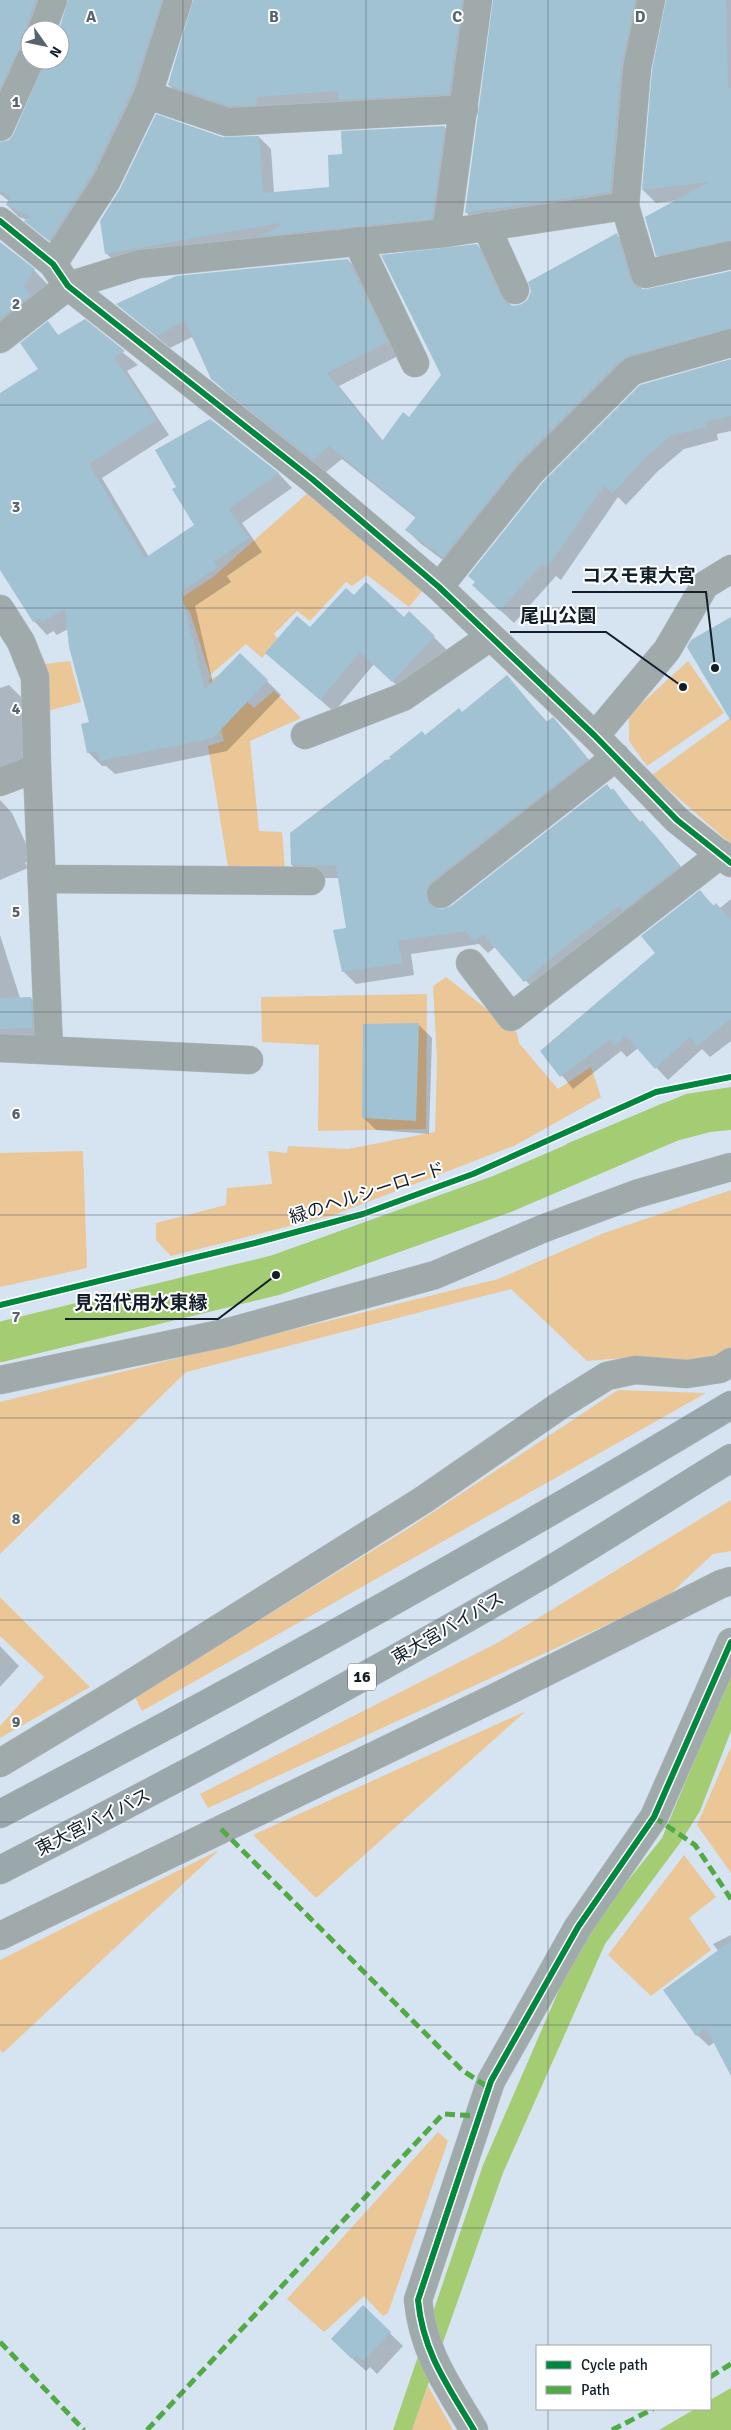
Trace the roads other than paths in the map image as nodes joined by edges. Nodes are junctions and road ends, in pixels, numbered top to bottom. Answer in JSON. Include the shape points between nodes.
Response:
{"nodes":[{"id":1,"x":53,"y":0,"type":"edge"},
{"id":2,"x":178,"y":0,"type":"edge"},
{"id":3,"x":478,"y":0,"type":"edge"},
{"id":4,"x":651,"y":0,"type":"edge"},
{"id":5,"x":46,"y":20,"type":"edge"},
{"id":6,"x":25,"y":70,"type":"edge"},
{"id":7,"x":148,"y":95,"type":"junction"},
{"id":8,"x":464,"y":109,"type":"junction"},
{"id":9,"x":0,"y":126,"type":"edge"},
{"id":10,"x":625,"y":206,"type":"junction"},
{"id":11,"x":0,"y":221,"type":"edge"},
{"id":12,"x":486,"y":226,"type":"junction"},
{"id":13,"x":446,"y":233,"type":"junction"},
{"id":14,"x":357,"y":241,"type":"junction"},
{"id":15,"x":731,"y":255,"type":"edge"},
{"id":16,"x":61,"y":275,"type":"junction"},
{"id":17,"x":516,"y":290,"type":"dead end"},
{"id":18,"x":0,"y":339,"type":"edge"},
{"id":19,"x":731,"y":343,"type":"edge"},
{"id":20,"x":416,"y":362,"type":"dead end"},
{"id":21,"x":731,"y":569,"type":"edge"},
{"id":22,"x":439,"y":587,"type":"junction"},
{"id":23,"x":0,"y":609,"type":"edge"},
{"id":24,"x":490,"y":637,"type":"junction"},
{"id":25,"x":305,"y":735,"type":"dead end"},
{"id":26,"x":595,"y":736,"type":"junction"},
{"id":27,"x":616,"y":757,"type":"junction"},
{"id":28,"x":37,"y":768,"type":"junction"},
{"id":29,"x":0,"y":782,"type":"edge"},
{"id":30,"x":726,"y":858,"type":"edge"},
{"id":31,"x":42,"y":879,"type":"junction"},
{"id":32,"x":311,"y":881,"type":"dead end"},
{"id":33,"x":442,"y":894,"type":"dead end"},
{"id":34,"x":470,"y":963,"type":"dead end"},
{"id":35,"x":0,"y":1048,"type":"edge"},
{"id":36,"x":49,"y":1049,"type":"junction"},
{"id":37,"x":249,"y":1060,"type":"dead end"},
{"id":38,"x":731,"y":1167,"type":"edge"},
{"id":39,"x":731,"y":1362,"type":"edge"},
{"id":40,"x":0,"y":1380,"type":"edge"},
{"id":41,"x":731,"y":1405,"type":"edge"},
{"id":42,"x":723,"y":1463,"type":"edge"},
{"id":43,"x":731,"y":1581,"type":"edge"},
{"id":44,"x":731,"y":1642,"type":"edge"},
{"id":45,"x":0,"y":1763,"type":"edge"},
{"id":46,"x":0,"y":1814,"type":"edge"},
{"id":47,"x":0,"y":1870,"type":"edge"},
{"id":48,"x":0,"y":1936,"type":"edge"},
{"id":49,"x":474,"y":2430,"type":"edge"}],
"edges":[{"from":1,"to":5,"type":"street"},
{"from":2,"to":7,"type":"street"},
{"from":3,"to":8,"type":"street"},
{"from":4,"to":10,"type":"street","via":[[637,68]]},
{"from":6,"to":9,"type":"street"},
{"from":7,"to":8,"type":"street","via":[[227,122]]},
{"from":7,"to":16,"type":"street"},
{"from":8,"to":13,"type":"street"},
{"from":10,"to":12,"type":"street"},
{"from":10,"to":15,"type":"street","via":[[645,274]]},
{"from":11,"to":16,"type":"street"},
{"from":12,"to":13,"type":"street"},
{"from":12,"to":17,"type":"street"},
{"from":13,"to":14,"type":"street"},
{"from":14,"to":16,"type":"street"},
{"from":14,"to":20,"type":"street"},
{"from":16,"to":18,"type":"street"},
{"from":16,"to":22,"type":"street"},
{"from":19,"to":22,"type":"street","via":[[632,371],[531,472]]},
{"from":21,"to":26,"type":"street","via":[[705,585],[667,650]]},
{"from":22,"to":24,"type":"street"},
{"from":23,"to":28,"type":"street","via":[[21,642],[35,677]]},
{"from":24,"to":25,"type":"street","via":[[403,697]]},
{"from":24,"to":26,"type":"street"},
{"from":26,"to":27,"type":"street"},
{"from":27,"to":30,"type":"street","via":[[677,820]]},
{"from":27,"to":33,"type":"street"},
{"from":28,"to":29,"type":"street"},
{"from":28,"to":31,"type":"street"},
{"from":30,"to":34,"type":"street","via":[[511,1017]]},
{"from":31,"to":32,"type":"street"},
{"from":31,"to":36,"type":"street"},
{"from":35,"to":36,"type":"street"},
{"from":36,"to":37,"type":"street"},
{"from":38,"to":40,"type":"street","via":[[636,1194],[542,1229],[435,1275],[225,1333]]},
{"from":39,"to":45,"type":"street","via":[[720,1369],[687,1374],[635,1370],[607,1376],[397,1516]]},
{"from":41,"to":46,"type":"highway","via":[[539,1520],[373,1614]]},
{"from":42,"to":47,"type":"highway","name":"東大宮バイパス","number":"16","via":[[531,1581],[348,1686]]},
{"from":43,"to":48,"type":"street"},
{"from":44,"to":49,"type":"street","via":[[654,1817],[578,1927],[491,2081],[418,2300],[420,2324],[433,2362]]}]}
